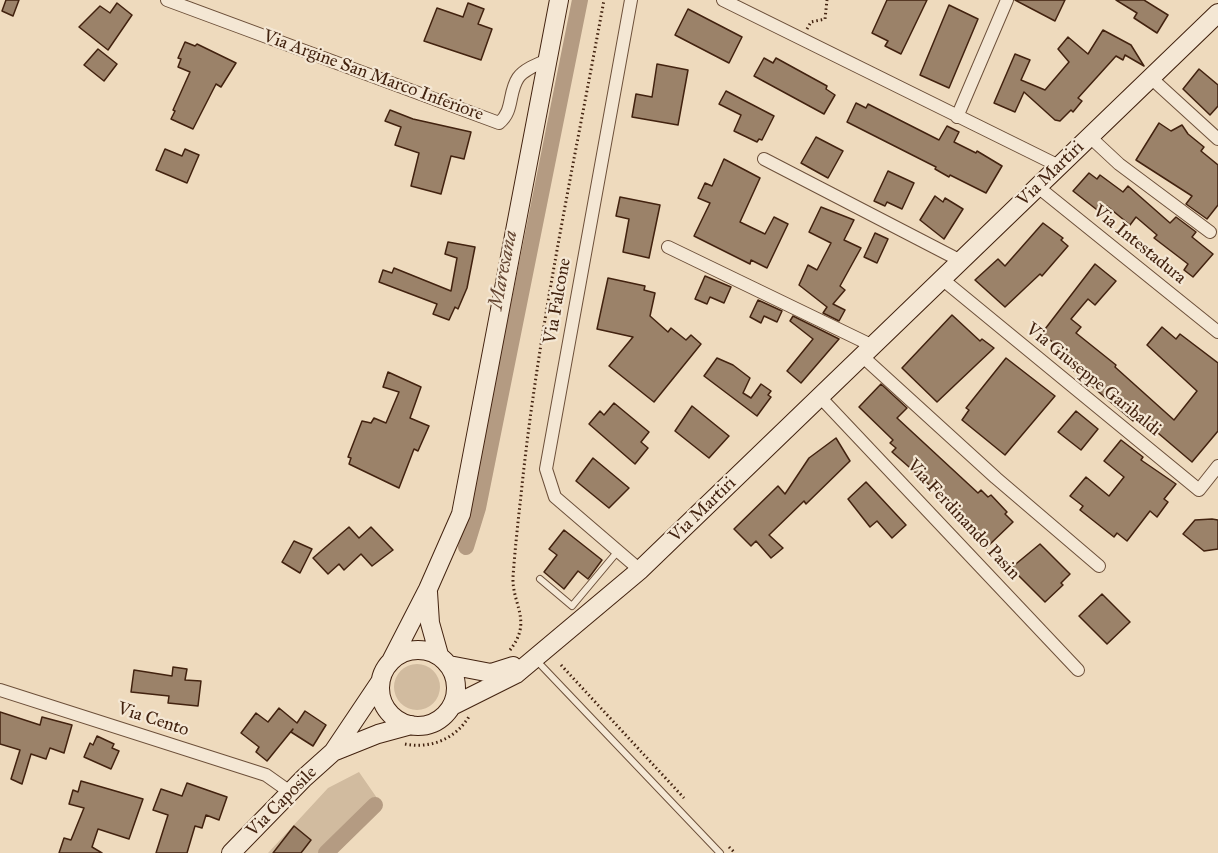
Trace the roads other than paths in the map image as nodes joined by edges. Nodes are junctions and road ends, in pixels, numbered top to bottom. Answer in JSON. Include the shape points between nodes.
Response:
{"nodes":[{"id":1,"x":167,"y":0,"type":"edge"},
{"id":2,"x":559,"y":0,"type":"edge"},
{"id":3,"x":631,"y":0,"type":"edge"},
{"id":4,"x":723,"y":0,"type":"edge"},
{"id":5,"x":1007,"y":0,"type":"edge"},
{"id":6,"x":1218,"y":13,"type":"edge"},
{"id":7,"x":548,"y":60,"type":"junction"},
{"id":8,"x":1151,"y":78,"type":"junction"},
{"id":9,"x":957,"y":117,"type":"junction"},
{"id":10,"x":1090,"y":136,"type":"junction"},
{"id":11,"x":1218,"y":139,"type":"edge"},
{"id":12,"x":764,"y":159,"type":"dead end"},
{"id":13,"x":1059,"y":166,"type":"junction"},
{"id":14,"x":1038,"y":187,"type":"junction"},
{"id":15,"x":1210,"y":232,"type":"dead end"},
{"id":16,"x":668,"y":247,"type":"dead end"},
{"id":17,"x":961,"y":261,"type":"junction"},
{"id":18,"x":942,"y":279,"type":"junction"},
{"id":19,"x":1218,"y":332,"type":"edge"},
{"id":20,"x":868,"y":351,"type":"junction"},
{"id":21,"x":820,"y":397,"type":"junction"},
{"id":22,"x":1218,"y":466,"type":"edge"},
{"id":23,"x":619,"y":551,"type":"junction"},
{"id":24,"x":1099,"y":566,"type":"dead end"},
{"id":25,"x":640,"y":570,"type":"junction"},
{"id":26,"x":540,"y":579,"type":"dead end"},
{"id":27,"x":428,"y":589,"type":"junction"},
{"id":28,"x":444,"y":660,"type":"junction"},
{"id":29,"x":391,"y":661,"type":"junction"},
{"id":30,"x":522,"y":664,"type":"junction"},
{"id":31,"x":1078,"y":670,"type":"dead end"},
{"id":32,"x":380,"y":682,"type":"junction"},
{"id":33,"x":0,"y":690,"type":"edge"},
{"id":34,"x":452,"y":706,"type":"junction"},
{"id":35,"x":411,"y":725,"type":"junction"},
{"id":36,"x":333,"y":752,"type":"junction"},
{"id":37,"x":290,"y":792,"type":"junction"},
{"id":38,"x":231,"y":853,"type":"edge"},
{"id":39,"x":720,"y":853,"type":"edge"}],
"edges":[{"from":1,"to":7,"type":"street","name":"Via Argine San Marco Inferiore","via":[[499,123],[507,117],[518,78]]},
{"from":2,"to":7,"type":"street"},
{"from":3,"to":23,"type":"street","name":"Via Falcone","via":[[546,468],[555,497]]},
{"from":4,"to":9,"type":"street"},
{"from":5,"to":9,"type":"street"},
{"from":6,"to":8,"type":"street","name":"Via Martiri"},
{"from":7,"to":27,"type":"street","via":[[466,492],[451,543]]},
{"from":8,"to":10,"type":"street","name":"Via Martiri"},
{"from":8,"to":11,"type":"street"},
{"from":9,"to":13,"type":"street"},
{"from":10,"to":13,"type":"street","name":"Via Martiri"},
{"from":10,"to":15,"type":"street","name":"Via Martiri","via":[[1119,164]]},
{"from":12,"to":17,"type":"street"},
{"from":13,"to":14,"type":"street","name":"Via Martiri"},
{"from":14,"to":17,"type":"street","name":"Via Martiri"},
{"from":14,"to":19,"type":"street","name":"Via Intestadura"},
{"from":16,"to":20,"type":"street"},
{"from":17,"to":18,"type":"street","name":"Via Martiri"},
{"from":18,"to":20,"type":"street","name":"Via Martiri"},
{"from":18,"to":22,"type":"street","name":"Via Giuseppe Garibaldi","via":[[1199,490]]},
{"from":20,"to":21,"type":"street","name":"Via Martiri"},
{"from":20,"to":24,"type":"street","via":[[996,478]]},
{"from":21,"to":25,"type":"street","name":"Via Martiri"},
{"from":21,"to":31,"type":"street","name":"Via Ferdinando Pasin"},
{"from":23,"to":25,"type":"street","name":"Via Falcone"},
{"from":23,"to":26,"type":"lane","via":[[572,606]]},
{"from":25,"to":30,"type":"street","name":"Via Martiri"},
{"from":27,"to":28,"type":"street","via":[[430,623]]},
{"from":27,"to":29,"type":"street"},
{"from":28,"to":29,"type":"street","via":[[427,650],[414,650]]},
{"from":28,"to":30,"type":"street","via":[[480,673],[500,672]]},
{"from":28,"to":34,"type":"street","via":[[456,683]]},
{"from":29,"to":32,"type":"street"},
{"from":30,"to":34,"type":"street","name":"Via Martiri","via":[[516,674]]},
{"from":30,"to":39,"type":"lane"},
{"from":32,"to":35,"type":"street","via":[[387,709],[396,719]]},
{"from":32,"to":36,"type":"street","name":"Via Caposile"},
{"from":33,"to":37,"type":"street","name":"Via Cento","via":[[266,775]]},
{"from":34,"to":35,"type":"street","via":[[436,722]]},
{"from":35,"to":36,"type":"street","name":"Via Caposile"},
{"from":36,"to":37,"type":"street","name":"Via Caposile"},
{"from":37,"to":38,"type":"street","name":"Via Caposile"}]}
